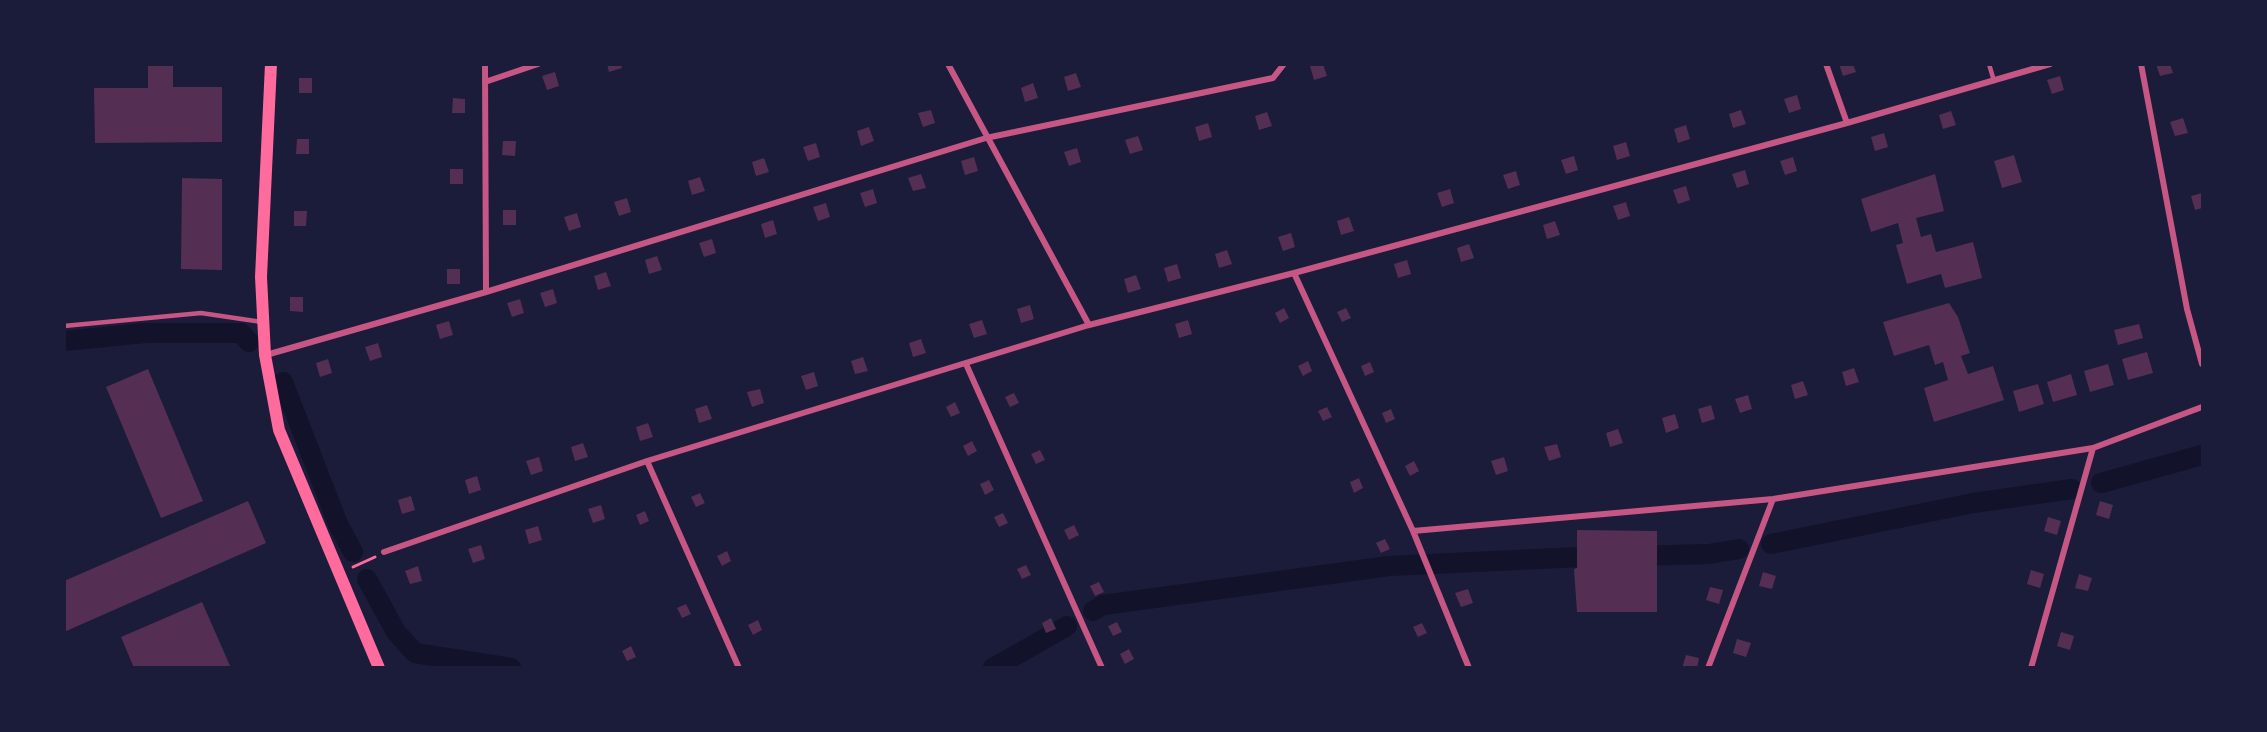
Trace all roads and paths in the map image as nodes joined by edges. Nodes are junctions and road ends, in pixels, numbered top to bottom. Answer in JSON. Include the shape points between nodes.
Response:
{"nodes":[{"id":1,"x":271,"y":64,"type":"edge"},
{"id":2,"x":485,"y":64,"type":"edge"},
{"id":3,"x":538,"y":64,"type":"edge"},
{"id":4,"x":948,"y":64,"type":"edge"},
{"id":5,"x":1284,"y":64,"type":"edge"},
{"id":6,"x":1826,"y":64,"type":"edge"},
{"id":7,"x":1989,"y":64,"type":"edge"},
{"id":8,"x":2050,"y":64,"type":"edge"},
{"id":9,"x":2141,"y":64,"type":"edge"},
{"id":10,"x":1994,"y":81,"type":"junction"},
{"id":11,"x":485,"y":82,"type":"junction"},
{"id":12,"x":1847,"y":123,"type":"junction"},
{"id":13,"x":986,"y":138,"type":"junction"},
{"id":14,"x":1294,"y":273,"type":"junction"},
{"id":15,"x":486,"y":292,"type":"junction"},
{"id":16,"x":265,"y":322,"type":"junction"},
{"id":17,"x":1089,"y":325,"type":"junction"},
{"id":18,"x":64,"y":326,"type":"edge"},
{"id":19,"x":265,"y":355,"type":"junction"},
{"id":20,"x":966,"y":364,"type":"junction"},
{"id":21,"x":2202,"y":364,"type":"edge"},
{"id":22,"x":2202,"y":406,"type":"edge"},
{"id":23,"x":2093,"y":448,"type":"junction"},
{"id":24,"x":647,"y":461,"type":"junction"},
{"id":25,"x":1773,"y":499,"type":"junction"},
{"id":26,"x":1413,"y":532,"type":"junction"},
{"id":27,"x":384,"y":552,"type":"joint"},
{"id":28,"x":338,"y":573,"type":"junction"},
{"id":29,"x":379,"y":668,"type":"edge"},
{"id":30,"x":739,"y":668,"type":"edge"},
{"id":31,"x":1102,"y":668,"type":"edge"},
{"id":32,"x":1469,"y":668,"type":"edge"},
{"id":33,"x":1708,"y":668,"type":"edge"},
{"id":34,"x":2031,"y":668,"type":"edge"}],
"edges":[{"from":1,"to":16,"type":"main road","via":[[261,277]]},
{"from":2,"to":11,"type":"street"},
{"from":3,"to":11,"type":"street"},
{"from":4,"to":13,"type":"street"},
{"from":5,"to":13,"type":"street","via":[[1273,78]]},
{"from":6,"to":12,"type":"street"},
{"from":7,"to":10,"type":"lane"},
{"from":8,"to":10,"type":"street"},
{"from":9,"to":21,"type":"street","via":[[2187,309]]},
{"from":10,"to":12,"type":"street"},
{"from":11,"to":15,"type":"street"},
{"from":12,"to":14,"type":"street"},
{"from":13,"to":15,"type":"street"},
{"from":13,"to":17,"type":"street"},
{"from":14,"to":17,"type":"street"},
{"from":14,"to":26,"type":"street"},
{"from":15,"to":19,"type":"street"},
{"from":16,"to":18,"type":"lane","via":[[201,313]]},
{"from":16,"to":19,"type":"main road"},
{"from":17,"to":20,"type":"street"},
{"from":19,"to":28,"type":"main road","via":[[279,430]]},
{"from":20,"to":24,"type":"street"},
{"from":20,"to":31,"type":"street"},
{"from":22,"to":23,"type":"street"},
{"from":23,"to":25,"type":"street"},
{"from":23,"to":34,"type":"street"},
{"from":24,"to":27,"type":"street"},
{"from":24,"to":30,"type":"street"},
{"from":25,"to":26,"type":"street"},
{"from":25,"to":33,"type":"street"},
{"from":26,"to":32,"type":"street"},
{"from":27,"to":28,"type":"path"},
{"from":28,"to":29,"type":"main road"}]}
